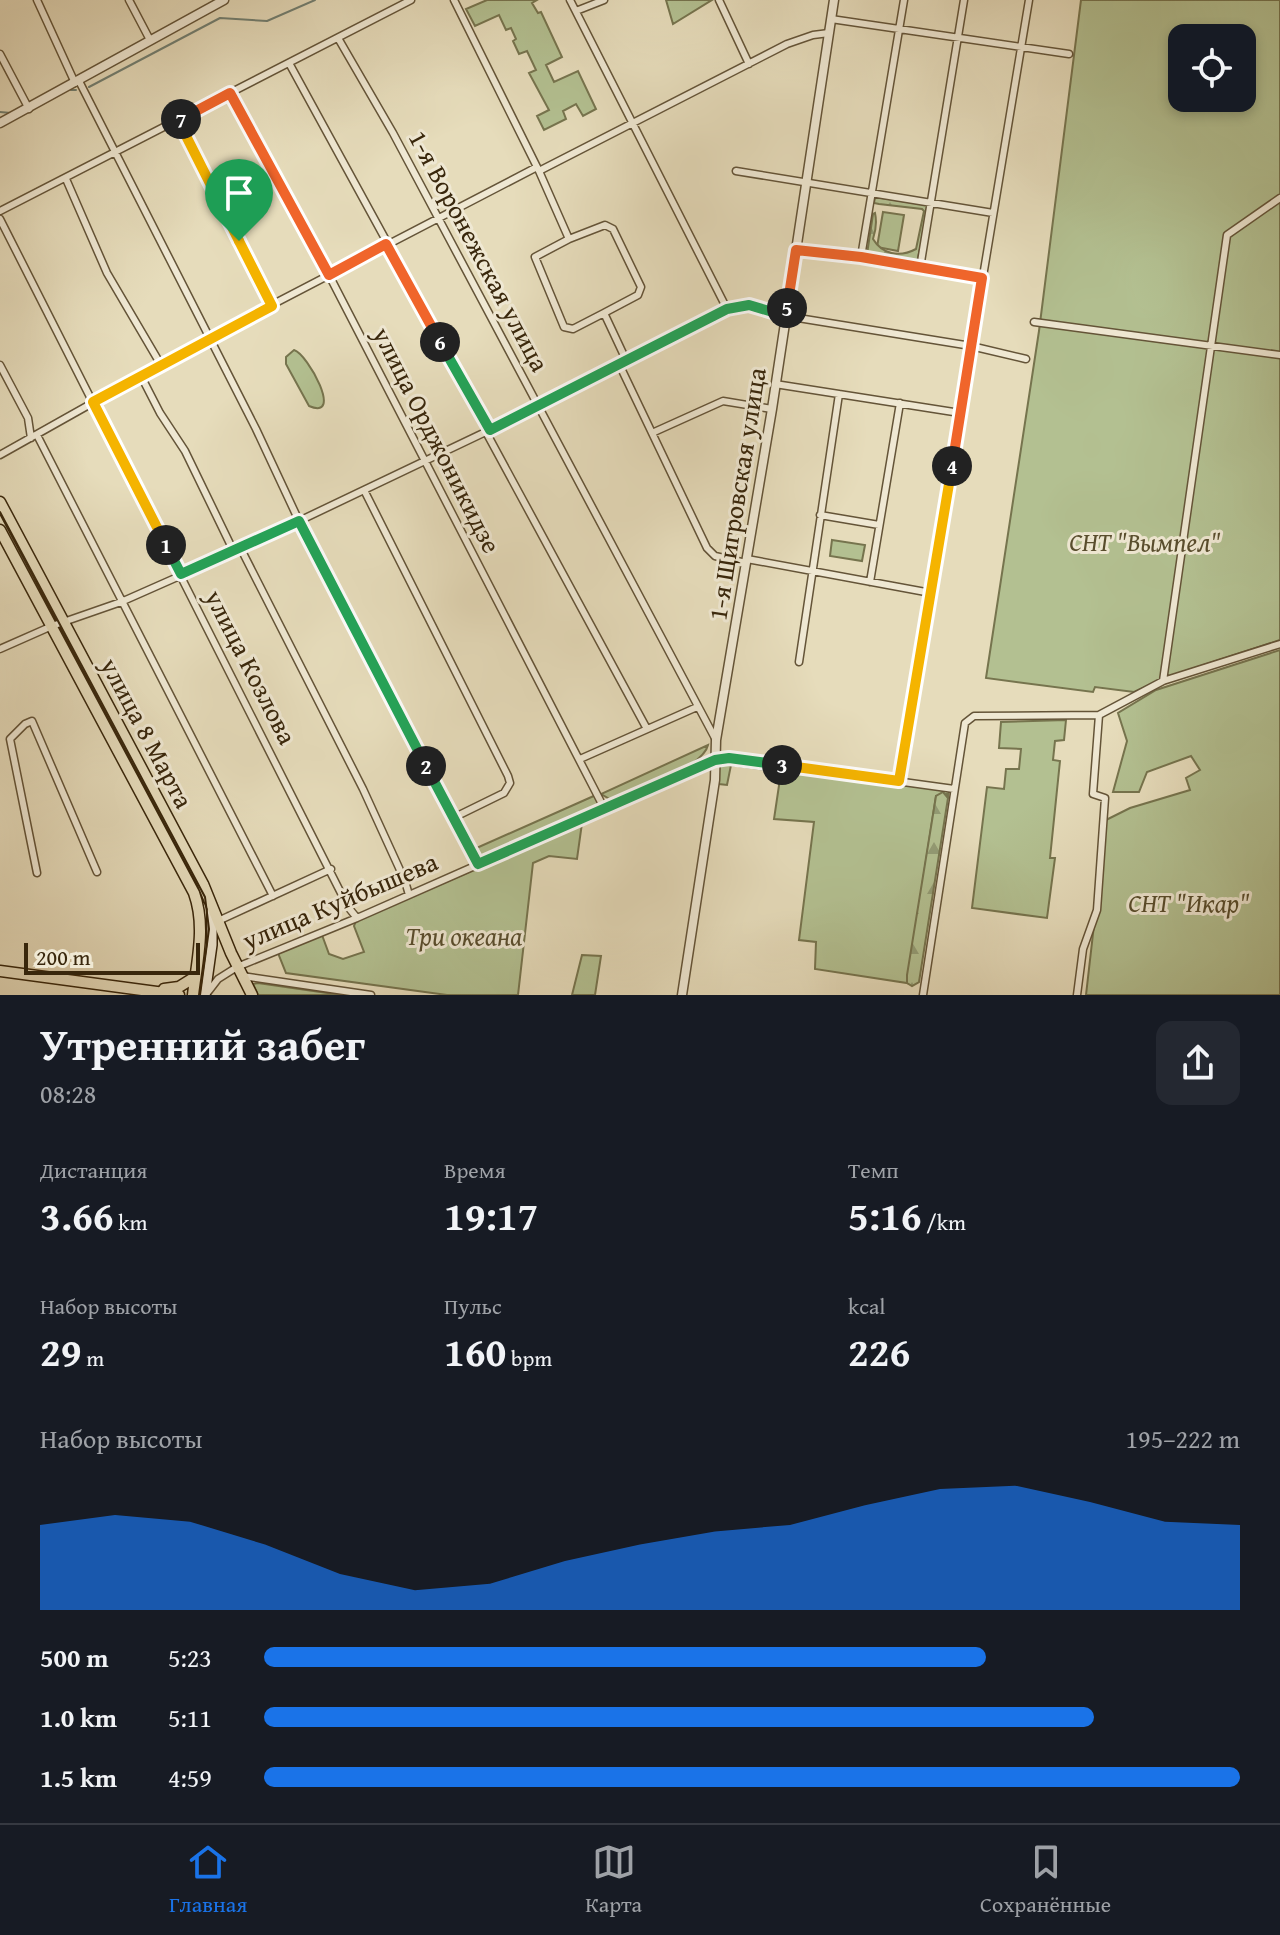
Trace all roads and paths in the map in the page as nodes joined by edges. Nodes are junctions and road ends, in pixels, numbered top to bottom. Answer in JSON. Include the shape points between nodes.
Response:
{"nodes":[{"id":1,"x":37,"y":0,"type":"edge"},
{"id":2,"x":129,"y":0,"type":"edge"},
{"id":3,"x":224,"y":0,"type":"edge"},
{"id":4,"x":411,"y":0,"type":"edge"},
{"id":5,"x":454,"y":0,"type":"edge"},
{"id":6,"x":570,"y":0,"type":"edge"},
{"id":7,"x":604,"y":0,"type":"edge"},
{"id":8,"x":719,"y":0,"type":"edge"},
{"id":9,"x":834,"y":0,"type":"edge"},
{"id":10,"x":904,"y":0,"type":"edge"},
{"id":11,"x":964,"y":0,"type":"edge"},
{"id":12,"x":1029,"y":0,"type":"edge"},
{"id":13,"x":576,"y":11,"type":"junction"},
{"id":14,"x":831,"y":19,"type":"junction"},
{"id":15,"x":899,"y":29,"type":"junction"},
{"id":16,"x":829,"y":33,"type":"junction"},
{"id":17,"x":338,"y":38,"type":"junction"},
{"id":18,"x":958,"y":39,"type":"junction"},
{"id":19,"x":150,"y":40,"type":"junction"},
{"id":20,"x":1020,"y":48,"type":"junction"},
{"id":21,"x":0,"y":54,"type":"edge"},
{"id":22,"x":1069,"y":54,"type":"dead end"},
{"id":23,"x":289,"y":63,"type":"junction"},
{"id":24,"x":749,"y":64,"type":"junction"},
{"id":25,"x":77,"y":82,"type":"junction"},
{"id":26,"x":230,"y":93,"type":"junction"},
{"id":27,"x":29,"y":109,"type":"junction"},
{"id":28,"x":178,"y":120,"type":"junction"},
{"id":29,"x":634,"y":122,"type":"junction"},
{"id":30,"x":0,"y":123,"type":"edge"},
{"id":31,"x":114,"y":152,"type":"junction"},
{"id":32,"x":538,"y":169,"type":"junction"},
{"id":33,"x":736,"y":171,"type":"dead end"},
{"id":34,"x":66,"y":179,"type":"junction"},
{"id":35,"x":806,"y":184,"type":"junction"},
{"id":36,"x":871,"y":193,"type":"junction"},
{"id":37,"x":1280,"y":198,"type":"edge"},
{"id":38,"x":931,"y":203,"type":"junction"},
{"id":39,"x":0,"y":211,"type":"edge"},
{"id":40,"x":993,"y":213,"type":"junction"},
{"id":41,"x":0,"y":219,"type":"edge"},
{"id":42,"x":439,"y":219,"type":"junction"},
{"id":43,"x":569,"y":239,"type":"junction"},
{"id":44,"x":387,"y":244,"type":"junction"},
{"id":45,"x":796,"y":250,"type":"junction"},
{"id":46,"x":861,"y":257,"type":"junction"},
{"id":47,"x":920,"y":268,"type":"junction"},
{"id":48,"x":329,"y":275,"type":"junction"},
{"id":49,"x":982,"y":278,"type":"junction"},
{"id":50,"x":272,"y":306,"type":"junction"},
{"id":51,"x":727,"y":309,"type":"junction"},
{"id":52,"x":604,"y":313,"type":"junction"},
{"id":53,"x":786,"y":316,"type":"junction"},
{"id":54,"x":1034,"y":322,"type":"dead end"},
{"id":55,"x":208,"y":338,"type":"junction"},
{"id":56,"x":971,"y":346,"type":"junction"},
{"id":57,"x":1211,"y":346,"type":"junction"},
{"id":58,"x":1280,"y":355,"type":"edge"},
{"id":59,"x":1026,"y":359,"type":"dead end"},
{"id":60,"x":623,"y":364,"type":"junction"},
{"id":61,"x":0,"y":365,"type":"edge"},
{"id":62,"x":161,"y":365,"type":"junction"},
{"id":63,"x":141,"y":376,"type":"junction"},
{"id":64,"x":775,"y":384,"type":"junction"},
{"id":65,"x":839,"y":394,"type":"junction"},
{"id":66,"x":93,"y":402,"type":"junction"},
{"id":67,"x":900,"y":403,"type":"junction"},
{"id":68,"x":540,"y":406,"type":"junction"},
{"id":69,"x":772,"y":409,"type":"junction"},
{"id":70,"x":960,"y":413,"type":"junction"},
{"id":71,"x":488,"y":431,"type":"junction"},
{"id":72,"x":652,"y":433,"type":"junction"},
{"id":73,"x":34,"y":436,"type":"junction"},
{"id":74,"x":0,"y":455,"type":"edge"},
{"id":75,"x":425,"y":461,"type":"junction"},
{"id":76,"x":364,"y":490,"type":"junction"},
{"id":77,"x":0,"y":502,"type":"edge"},
{"id":78,"x":820,"y":515,"type":"junction"},
{"id":79,"x":299,"y":521,"type":"junction"},
{"id":80,"x":879,"y":525,"type":"junction"},
{"id":81,"x":0,"y":530,"type":"edge"},
{"id":82,"x":237,"y":550,"type":"junction"},
{"id":83,"x":747,"y":561,"type":"junction"},
{"id":84,"x":813,"y":570,"type":"junction"},
{"id":85,"x":181,"y":574,"type":"junction"},
{"id":86,"x":870,"y":582,"type":"junction"},
{"id":87,"x":931,"y":593,"type":"junction"},
{"id":88,"x":121,"y":602,"type":"junction"},
{"id":89,"x":64,"y":623,"type":"junction"},
{"id":90,"x":52,"y":626,"type":"junction"},
{"id":91,"x":1280,"y":644,"type":"edge"},
{"id":92,"x":0,"y":649,"type":"edge"},
{"id":93,"x":799,"y":662,"type":"dead end"},
{"id":94,"x":1163,"y":681,"type":"junction"},
{"id":95,"x":697,"y":707,"type":"junction"},
{"id":96,"x":1099,"y":715,"type":"junction"},
{"id":97,"x":647,"y":729,"type":"junction"},
{"id":98,"x":12,"y":737,"type":"junction"},
{"id":99,"x":0,"y":740,"type":"edge"},
{"id":100,"x":716,"y":740,"type":"junction"},
{"id":101,"x":580,"y":759,"type":"junction"},
{"id":102,"x":715,"y":760,"type":"junction"},
{"id":103,"x":899,"y":781,"type":"junction"},
{"id":104,"x":954,"y":789,"type":"junction"},
{"id":105,"x":604,"y":808,"type":"junction"},
{"id":106,"x":453,"y":818,"type":"junction"},
{"id":107,"x":478,"y":864,"type":"junction"},
{"id":108,"x":331,"y":869,"type":"junction"},
{"id":109,"x":97,"y":872,"type":"dead end"},
{"id":110,"x":37,"y":873,"type":"dead end"},
{"id":111,"x":409,"y":895,"type":"junction"},
{"id":112,"x":273,"y":896,"type":"junction"},
{"id":113,"x":211,"y":901,"type":"junction"},
{"id":114,"x":357,"y":918,"type":"junction"},
{"id":115,"x":218,"y":921,"type":"junction"},
{"id":116,"x":0,"y":971,"type":"edge"},
{"id":117,"x":240,"y":971,"type":"junction"},
{"id":118,"x":195,"y":977,"type":"junction"},
{"id":119,"x":134,"y":989,"type":"junction"},
{"id":120,"x":179,"y":995,"type":"edge"},
{"id":121,"x":193,"y":995,"type":"edge"},
{"id":122,"x":206,"y":995,"type":"edge"},
{"id":123,"x":252,"y":995,"type":"edge"},
{"id":124,"x":371,"y":995,"type":"edge"},
{"id":125,"x":682,"y":995,"type":"edge"},
{"id":126,"x":923,"y":995,"type":"edge"},
{"id":127,"x":1077,"y":995,"type":"edge"}],
"edges":[{"from":1,"to":25,"type":"street"},
{"from":2,"to":19,"type":"street"},
{"from":3,"to":19,"type":"street"},
{"from":4,"to":17,"type":"street"},
{"from":5,"to":32,"type":"street"},
{"from":6,"to":13,"type":"street"},
{"from":7,"to":13,"type":"street"},
{"from":8,"to":24,"type":"street"},
{"from":9,"to":14,"type":"street","name":"1-я Щигровская улица"},
{"from":10,"to":15,"type":"street"},
{"from":11,"to":18,"type":"street"},
{"from":12,"to":20,"type":"street"},
{"from":13,"to":29,"type":"street"},
{"from":14,"to":15,"type":"street"},
{"from":14,"to":16,"type":"street","name":"1-я Щигровская улица"},
{"from":15,"to":18,"type":"street"},
{"from":15,"to":36,"type":"street"},
{"from":16,"to":24,"type":"street","via":[[803,37]]},
{"from":16,"to":35,"type":"street","name":"1-я Щигровская улица"},
{"from":17,"to":23,"type":"street"},
{"from":17,"to":42,"type":"street","name":"1-я Воронежская улица"},
{"from":18,"to":20,"type":"street"},
{"from":18,"to":38,"type":"street"},
{"from":19,"to":25,"type":"street"},
{"from":20,"to":22,"type":"street"},
{"from":20,"to":40,"type":"street"},
{"from":21,"to":27,"type":"street"},
{"from":23,"to":26,"type":"street"},
{"from":23,"to":44,"type":"street"},
{"from":24,"to":29,"type":"street"},
{"from":25,"to":27,"type":"street"},
{"from":25,"to":31,"type":"street"},
{"from":26,"to":28,"type":"street"},
{"from":26,"to":48,"type":"street","name":"улица Орджоникидзе"},
{"from":27,"to":30,"type":"street"},
{"from":28,"to":31,"type":"street"},
{"from":28,"to":50,"type":"street"},
{"from":29,"to":32,"type":"street"},
{"from":29,"to":51,"type":"street"},
{"from":31,"to":34,"type":"street"},
{"from":31,"to":55,"type":"street"},
{"from":32,"to":42,"type":"street"},
{"from":32,"to":43,"type":"street"},
{"from":33,"to":35,"type":"street"},
{"from":34,"to":39,"type":"street"},
{"from":34,"to":62,"type":"street","via":[[107,273]]},
{"from":35,"to":36,"type":"street"},
{"from":35,"to":45,"type":"street","name":"1-я Щигровская улица"},
{"from":36,"to":38,"type":"street"},
{"from":36,"to":46,"type":"street"},
{"from":37,"to":57,"type":"street","via":[[1227,235]]},
{"from":38,"to":40,"type":"street"},
{"from":38,"to":47,"type":"street"},
{"from":40,"to":49,"type":"street"},
{"from":41,"to":66,"type":"street","name":"улица Козлова"},
{"from":42,"to":44,"type":"street"},
{"from":42,"to":68,"type":"street","name":"1-я Воронежская улица"},
{"from":43,"to":52,"type":"street","via":[[535,257],[564,327],[573,329]]},
{"from":43,"to":52,"type":"street","via":[[610,225],[641,287],[638,295]]},
{"from":44,"to":48,"type":"street"},
{"from":44,"to":71,"type":"street"},
{"from":45,"to":46,"type":"street"},
{"from":45,"to":53,"type":"street","name":"1-я Щигровская улица"},
{"from":46,"to":47,"type":"street"},
{"from":47,"to":49,"type":"street"},
{"from":48,"to":50,"type":"street"},
{"from":48,"to":75,"type":"street","name":"улица Орджоникидзе"},
{"from":49,"to":56,"type":"street"},
{"from":50,"to":55,"type":"street"},
{"from":51,"to":53,"type":"street","via":[[749,305]]},
{"from":51,"to":60,"type":"street"},
{"from":52,"to":60,"type":"street"},
{"from":53,"to":56,"type":"street"},
{"from":53,"to":64,"type":"street","name":"1-я Щигровская улица"},
{"from":54,"to":57,"type":"street"},
{"from":55,"to":62,"type":"street"},
{"from":55,"to":79,"type":"street"},
{"from":56,"to":59,"type":"street"},
{"from":56,"to":70,"type":"street"},
{"from":57,"to":58,"type":"street"},
{"from":57,"to":94,"type":"street"},
{"from":60,"to":68,"type":"street"},
{"from":60,"to":72,"type":"street"},
{"from":61,"to":73,"type":"street"},
{"from":62,"to":63,"type":"street"},
{"from":63,"to":66,"type":"street"},
{"from":63,"to":82,"type":"street"},
{"from":64,"to":65,"type":"street"},
{"from":64,"to":69,"type":"street","name":"1-я Щигровская улица"},
{"from":65,"to":67,"type":"street"},
{"from":65,"to":78,"type":"street"},
{"from":66,"to":73,"type":"street"},
{"from":66,"to":85,"type":"street","name":"улица Козлова"},
{"from":67,"to":70,"type":"street"},
{"from":67,"to":80,"type":"street"},
{"from":68,"to":71,"type":"street"},
{"from":68,"to":95,"type":"street","name":"1-я Воронежская улица"},
{"from":69,"to":72,"type":"street","via":[[723,401]]},
{"from":69,"to":83,"type":"street","name":"1-я Щигровская улица"},
{"from":70,"to":87,"type":"street"},
{"from":71,"to":75,"type":"street"},
{"from":71,"to":97,"type":"street"},
{"from":72,"to":83,"type":"street","via":[[707,548],[715,556]]},
{"from":73,"to":74,"type":"street"},
{"from":73,"to":88,"type":"street"},
{"from":75,"to":76,"type":"street"},
{"from":75,"to":101,"type":"street","name":"улица Орджоникидзе"},
{"from":76,"to":79,"type":"street"},
{"from":76,"to":106,"type":"street","via":[[509,780],[504,793]]},
{"from":77,"to":89,"type":"main road","name":"улица 8 Марта"},
{"from":78,"to":80,"type":"street"},
{"from":78,"to":84,"type":"street"},
{"from":79,"to":82,"type":"street"},
{"from":79,"to":106,"type":"street"},
{"from":80,"to":86,"type":"street"},
{"from":81,"to":90,"type":"main road","name":"улица 8 Марта"},
{"from":82,"to":85,"type":"street"},
{"from":82,"to":111,"type":"street","via":[[363,789]]},
{"from":83,"to":84,"type":"street"},
{"from":83,"to":100,"type":"street","name":"1-я Щигровская улица"},
{"from":84,"to":86,"type":"street"},
{"from":84,"to":93,"type":"street"},
{"from":85,"to":88,"type":"street"},
{"from":85,"to":108,"type":"street","name":"улица Козлова"},
{"from":86,"to":87,"type":"street"},
{"from":87,"to":103,"type":"street"},
{"from":88,"to":89,"type":"street"},
{"from":88,"to":112,"type":"street"},
{"from":89,"to":90,"type":"street"},
{"from":89,"to":113,"type":"main road","name":"улица 8 Марта"},
{"from":90,"to":92,"type":"street"},
{"from":90,"to":118,"type":"main road","name":"улица 8 Марта","via":[[194,893],[200,917]]},
{"from":91,"to":94,"type":"street"},
{"from":94,"to":96,"type":"street"},
{"from":95,"to":97,"type":"street"},
{"from":95,"to":100,"type":"street","name":"1-я Воронежская улица"},
{"from":96,"to":104,"type":"street","via":[[974,716],[965,723]]},
{"from":96,"to":127,"type":"street","via":[[1093,794],[1105,798],[1097,910],[1083,949]]},
{"from":97,"to":101,"type":"street"},
{"from":98,"to":99,"type":"street"},
{"from":98,"to":109,"type":"street","via":[[34,722]]},
{"from":98,"to":110,"type":"street"},
{"from":100,"to":102,"type":"street","name":"1-я Щигровская улица"},
{"from":101,"to":105,"type":"street","name":"улица Орджоникидзе"},
{"from":102,"to":103,"type":"street","name":"улица Куйбышева"},
{"from":102,"to":105,"type":"street","name":"улица Куйбышева"},
{"from":102,"to":125,"type":"street","name":"1-я Щигровская улица"},
{"from":103,"to":104,"type":"street","name":"улица Куйбышева"},
{"from":104,"to":126,"type":"street"},
{"from":105,"to":107,"type":"street","name":"улица Куйбышева"},
{"from":106,"to":107,"type":"street"},
{"from":107,"to":111,"type":"street","name":"улица Куйбышева"},
{"from":108,"to":112,"type":"street"},
{"from":108,"to":114,"type":"street","name":"улица Козлова"},
{"from":111,"to":114,"type":"street","name":"улица Куйбышева"},
{"from":112,"to":115,"type":"street"},
{"from":113,"to":115,"type":"main road"},
{"from":113,"to":122,"type":"main road","name":"улица 8 Марта"},
{"from":114,"to":117,"type":"street","name":"улица Куйбышева"},
{"from":115,"to":117,"type":"main road"},
{"from":116,"to":119,"type":"main road"},
{"from":117,"to":122,"type":"street","name":"улица Куйбышева","via":[[218,979]]},
{"from":117,"to":123,"type":"main road"},
{"from":117,"to":124,"type":"street"},
{"from":118,"to":119,"type":"main road","via":[[179,987]]},
{"from":118,"to":121,"type":"main road","name":"улица 8 Марта"},
{"from":119,"to":120,"type":"main road"}]}
